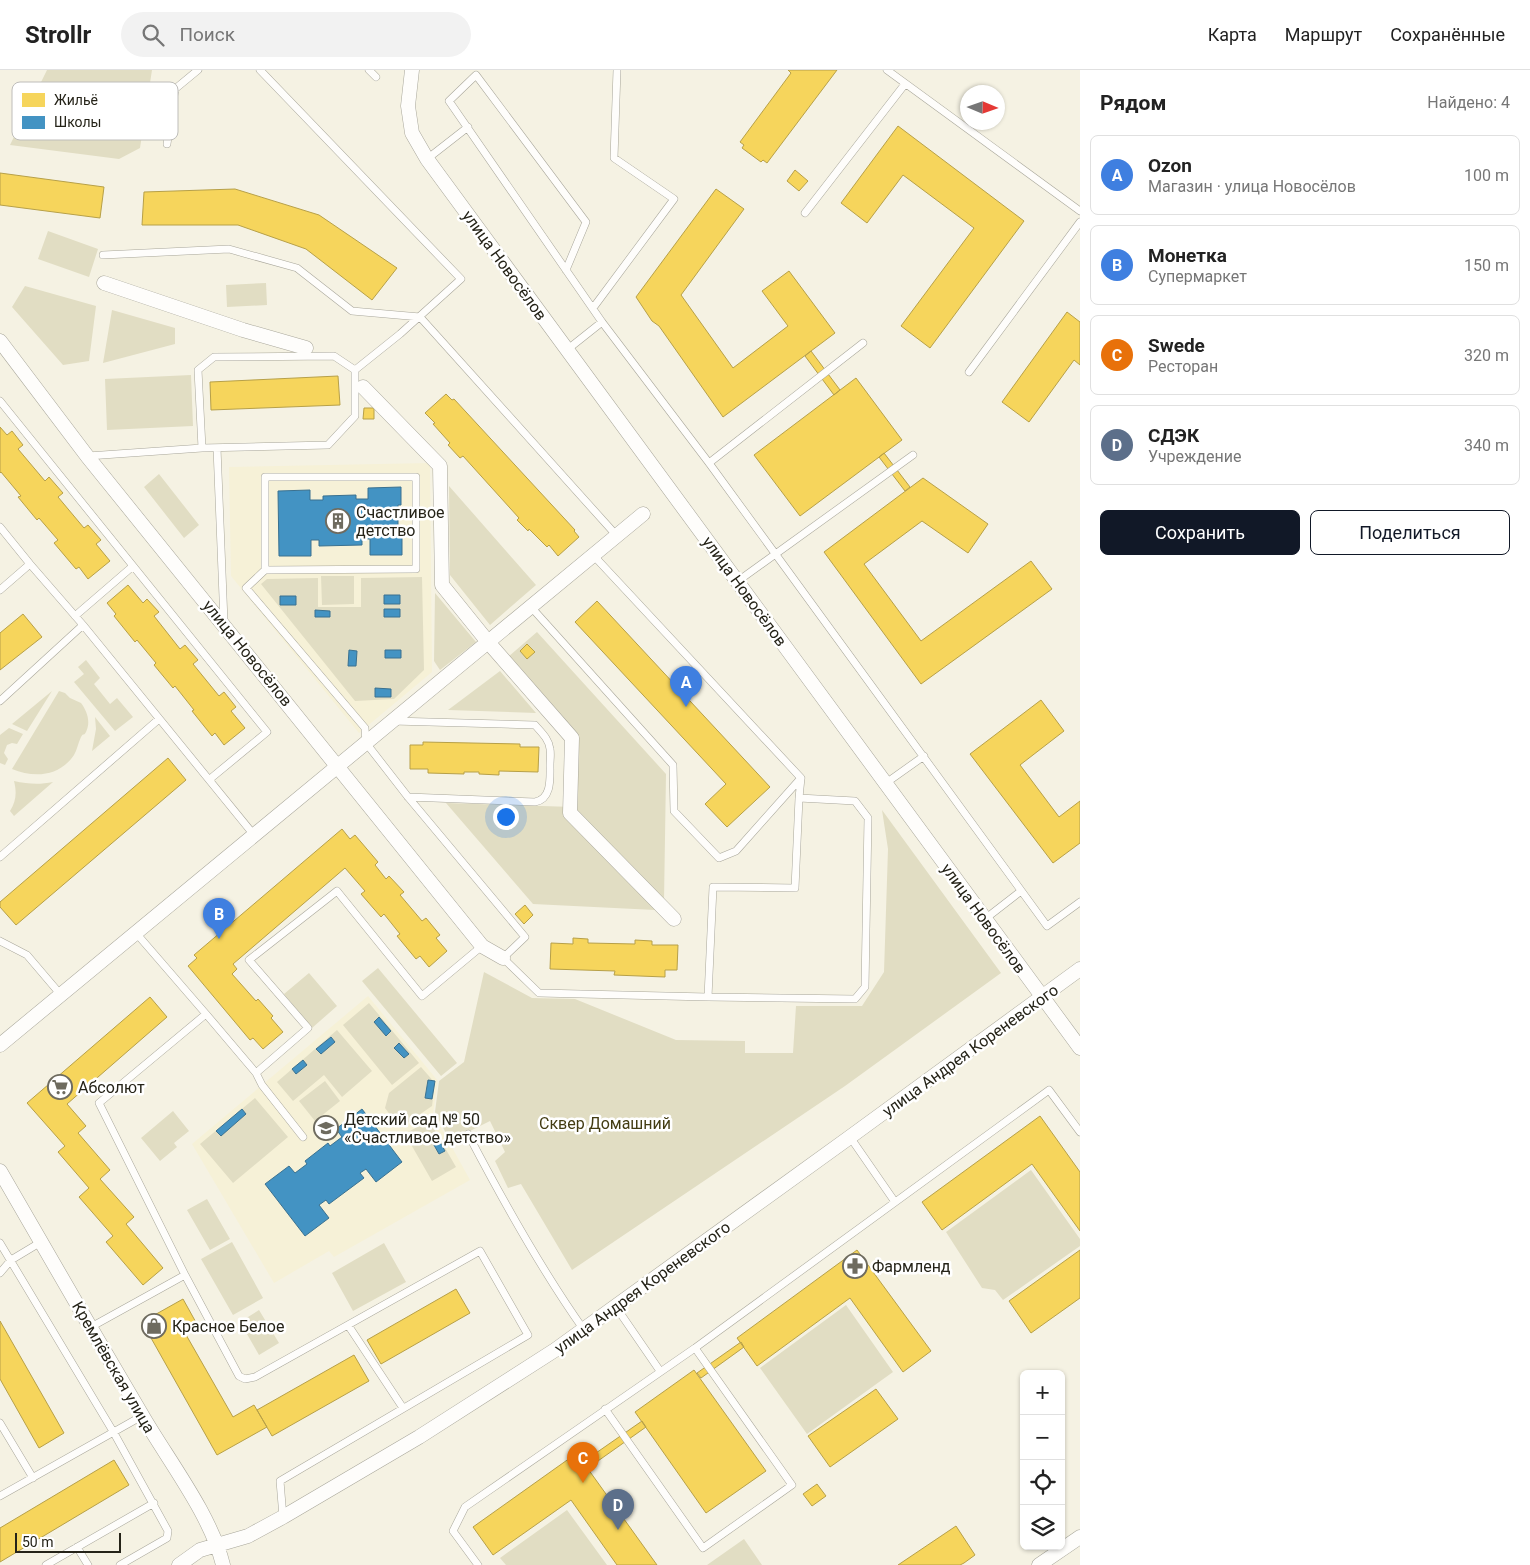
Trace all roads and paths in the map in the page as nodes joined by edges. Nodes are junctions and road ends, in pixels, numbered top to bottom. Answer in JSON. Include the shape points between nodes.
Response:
{"nodes":[{"id":1,"x":198,"y":70,"type":"edge"},
{"id":2,"x":260,"y":70,"type":"edge"},
{"id":3,"x":369,"y":70,"type":"edge"},
{"id":4,"x":412,"y":70,"type":"edge"},
{"id":5,"x":617,"y":70,"type":"edge"},
{"id":6,"x":887,"y":70,"type":"edge"},
{"id":7,"x":376,"y":78,"type":"dead end"},
{"id":8,"x":905,"y":84,"type":"junction"},
{"id":9,"x":178,"y":87,"type":"edge"},
{"id":10,"x":468,"y":127,"type":"junction"},
{"id":11,"x":168,"y":140,"type":"edge"},
{"id":12,"x":167,"y":144,"type":"dead end"},
{"id":13,"x":427,"y":158,"type":"junction"},
{"id":14,"x":1080,"y":211,"type":"edge"},
{"id":15,"x":805,"y":213,"type":"dead end"},
{"id":16,"x":1080,"y":222,"type":"edge"},
{"id":17,"x":103,"y":255,"type":"dead end"},
{"id":18,"x":566,"y":270,"type":"junction"},
{"id":19,"x":104,"y":284,"type":"dead end"},
{"id":20,"x":593,"y":308,"type":"junction"},
{"id":21,"x":420,"y":317,"type":"junction"},
{"id":22,"x":602,"y":322,"type":"junction"},
{"id":23,"x":0,"y":341,"type":"edge"},
{"id":24,"x":864,"y":343,"type":"dead end"},
{"id":25,"x":306,"y":348,"type":"dead end"},
{"id":26,"x":568,"y":349,"type":"junction"},
{"id":27,"x":354,"y":370,"type":"junction"},
{"id":28,"x":969,"y":372,"type":"dead end"},
{"id":29,"x":363,"y":388,"type":"dead end"},
{"id":30,"x":0,"y":402,"type":"edge"},
{"id":31,"x":202,"y":448,"type":"junction"},
{"id":32,"x":217,"y":448,"type":"junction"},
{"id":33,"x":913,"y":455,"type":"dead end"},
{"id":34,"x":88,"y":456,"type":"junction"},
{"id":35,"x":708,"y":463,"type":"junction"},
{"id":36,"x":643,"y":514,"type":"dead end"},
{"id":37,"x":0,"y":527,"type":"edge"},
{"id":38,"x":616,"y":536,"type":"junction"},
{"id":39,"x":775,"y":554,"type":"junction"},
{"id":40,"x":594,"y":556,"type":"junction"},
{"id":41,"x":30,"y":564,"type":"junction"},
{"id":42,"x":133,"y":566,"type":"junction"},
{"id":43,"x":265,"y":570,"type":"junction"},
{"id":44,"x":738,"y":581,"type":"junction"},
{"id":45,"x":0,"y":590,"type":"edge"},
{"id":46,"x":531,"y":608,"type":"junction"},
{"id":47,"x":75,"y":616,"type":"junction"},
{"id":48,"x":224,"y":624,"type":"junction"},
{"id":49,"x":83,"y":625,"type":"junction"},
{"id":50,"x":488,"y":642,"type":"junction"},
{"id":51,"x":0,"y":701,"type":"edge"},
{"id":52,"x":160,"y":719,"type":"junction"},
{"id":53,"x":393,"y":721,"type":"junction"},
{"id":54,"x":366,"y":743,"type":"junction"},
{"id":55,"x":924,"y":756,"type":"junction"},
{"id":56,"x":338,"y":766,"type":"junction"},
{"id":57,"x":801,"y":778,"type":"junction"},
{"id":58,"x":210,"y":779,"type":"junction"},
{"id":59,"x":886,"y":784,"type":"junction"},
{"id":60,"x":408,"y":797,"type":"junction"},
{"id":61,"x":799,"y":798,"type":"junction"},
{"id":62,"x":254,"y":835,"type":"junction"},
{"id":63,"x":0,"y":857,"type":"edge"},
{"id":64,"x":1021,"y":891,"type":"junction"},
{"id":65,"x":1080,"y":902,"type":"edge"},
{"id":66,"x":674,"y":919,"type":"dead end"},
{"id":67,"x":985,"y":919,"type":"junction"},
{"id":68,"x":136,"y":933,"type":"junction"},
{"id":69,"x":0,"y":941,"type":"edge"},
{"id":70,"x":482,"y":946,"type":"junction"},
{"id":71,"x":503,"y":958,"type":"junction"},
{"id":72,"x":1080,"y":969,"type":"edge"},
{"id":73,"x":61,"y":995,"type":"junction"},
{"id":74,"x":708,"y":997,"type":"junction"},
{"id":75,"x":1042,"y":997,"type":"junction"},
{"id":76,"x":206,"y":1014,"type":"junction"},
{"id":77,"x":0,"y":1045,"type":"edge"},
{"id":78,"x":1080,"y":1048,"type":"edge"},
{"id":79,"x":256,"y":1073,"type":"junction"},
{"id":80,"x":1080,"y":1132,"type":"edge"},
{"id":81,"x":468,"y":1134,"type":"dead end"},
{"id":82,"x":303,"y":1137,"type":"dead end"},
{"id":83,"x":850,"y":1137,"type":"junction"},
{"id":84,"x":0,"y":1172,"type":"edge"},
{"id":85,"x":895,"y":1202,"type":"junction"},
{"id":86,"x":41,"y":1242,"type":"junction"},
{"id":87,"x":0,"y":1243,"type":"edge"},
{"id":88,"x":11,"y":1260,"type":"junction"},
{"id":89,"x":1,"y":1272,"type":"edge"},
{"id":90,"x":185,"y":1275,"type":"junction"},
{"id":91,"x":616,"y":1307,"type":"junction"},
{"id":92,"x":348,"y":1325,"type":"junction"},
{"id":93,"x":91,"y":1327,"type":"junction"},
{"id":94,"x":584,"y":1330,"type":"junction"},
{"id":95,"x":695,"y":1348,"type":"junction"},
{"id":96,"x":660,"y":1371,"type":"junction"},
{"id":97,"x":403,"y":1408,"type":"junction"},
{"id":98,"x":605,"y":1409,"type":"junction"},
{"id":99,"x":142,"y":1416,"type":"junction"},
{"id":100,"x":0,"y":1423,"type":"edge"},
{"id":101,"x":114,"y":1433,"type":"junction"},
{"id":102,"x":33,"y":1478,"type":"junction"},
{"id":103,"x":0,"y":1496,"type":"edge"},
{"id":104,"x":154,"y":1503,"type":"junction"},
{"id":105,"x":283,"y":1517,"type":"junction"},
{"id":106,"x":1080,"y":1537,"type":"edge"},
{"id":107,"x":218,"y":1545,"type":"junction"},
{"id":108,"x":77,"y":1547,"type":"junction"},
{"id":109,"x":46,"y":1565,"type":"edge"},
{"id":110,"x":88,"y":1565,"type":"edge"},
{"id":111,"x":120,"y":1565,"type":"edge"},
{"id":112,"x":179,"y":1565,"type":"edge"},
{"id":113,"x":223,"y":1565,"type":"edge"},
{"id":114,"x":478,"y":1565,"type":"edge"},
{"id":115,"x":1039,"y":1565,"type":"edge"}],
"edges":[{"from":1,"to":9,"type":"lane"},
{"from":2,"to":21,"type":"lane","via":[[461,279]]},
{"from":3,"to":7,"type":"lane"},
{"from":4,"to":13,"type":"street","name":"улица Новосёлов","via":[[408,106],[412,133]]},
{"from":5,"to":20,"type":"lane","via":[[614,158],[674,200]]},
{"from":6,"to":8,"type":"lane"},
{"from":8,"to":14,"type":"lane"},
{"from":8,"to":15,"type":"lane"},
{"from":10,"to":13,"type":"lane"},
{"from":10,"to":18,"type":"lane"},
{"from":10,"to":18,"type":"lane","via":[[449,100],[476,75],[586,222]]},
{"from":11,"to":12,"type":"lane"},
{"from":13,"to":26,"type":"street","name":"улица Новосёлов"},
{"from":16,"to":28,"type":"lane"},
{"from":17,"to":21,"type":"lane","via":[[229,249],[297,268],[352,311]]},
{"from":18,"to":20,"type":"lane"},
{"from":19,"to":25,"type":"street"},
{"from":20,"to":22,"type":"lane"},
{"from":21,"to":27,"type":"lane"},
{"from":21,"to":38,"type":"lane"},
{"from":22,"to":26,"type":"lane"},
{"from":22,"to":35,"type":"lane"},
{"from":23,"to":34,"type":"street","name":"улица Новосёлов"},
{"from":24,"to":35,"type":"lane"},
{"from":26,"to":44,"type":"street","name":"улица Новосёлов"},
{"from":27,"to":31,"type":"lane","via":[[334,356],[214,357],[198,370]]},
{"from":27,"to":32,"type":"lane","via":[[355,416],[328,445]]},
{"from":29,"to":50,"type":"street","via":[[440,466],[442,585]]},
{"from":30,"to":42,"type":"lane"},
{"from":31,"to":32,"type":"lane"},
{"from":31,"to":34,"type":"lane"},
{"from":32,"to":48,"type":"lane"},
{"from":33,"to":39,"type":"lane"},
{"from":34,"to":48,"type":"street","name":"улица Новосёлов"},
{"from":35,"to":39,"type":"lane"},
{"from":36,"to":38,"type":"street"},
{"from":37,"to":41,"type":"lane"},
{"from":38,"to":40,"type":"street"},
{"from":39,"to":44,"type":"lane"},
{"from":39,"to":55,"type":"lane"},
{"from":40,"to":46,"type":"street"},
{"from":40,"to":57,"type":"lane"},
{"from":41,"to":45,"type":"lane"},
{"from":41,"to":47,"type":"lane"},
{"from":42,"to":47,"type":"lane"},
{"from":42,"to":58,"type":"lane","via":[[267,732]]},
{"from":43,"to":43,"type":"lane","via":[[265,477],[416,477],[416,569]]},
{"from":43,"to":54,"type":"lane","via":[[246,588],[365,728]]},
{"from":44,"to":59,"type":"street","name":"улица Новосёлов"},
{"from":46,"to":50,"type":"street"},
{"from":46,"to":57,"type":"lane","via":[[673,765],[674,810],[719,858],[736,851]]},
{"from":47,"to":49,"type":"lane"},
{"from":48,"to":56,"type":"street","name":"улица Новосёлов"},
{"from":49,"to":51,"type":"lane"},
{"from":49,"to":52,"type":"lane"},
{"from":50,"to":53,"type":"street"},
{"from":50,"to":66,"type":"street","via":[[572,738],[570,813]]},
{"from":52,"to":58,"type":"lane"},
{"from":52,"to":63,"type":"lane"},
{"from":53,"to":54,"type":"street"},
{"from":53,"to":60,"type":"lane","via":[[535,725],[550,748],[550,784],[541,801]]},
{"from":54,"to":56,"type":"street"},
{"from":54,"to":60,"type":"lane"},
{"from":55,"to":59,"type":"lane"},
{"from":55,"to":64,"type":"lane"},
{"from":56,"to":62,"type":"street"},
{"from":56,"to":70,"type":"street","name":"улица Новосёлов"},
{"from":57,"to":61,"type":"lane"},
{"from":58,"to":62,"type":"lane"},
{"from":59,"to":67,"type":"street","name":"улица Новосёлов"},
{"from":60,"to":71,"type":"lane","via":[[525,937]]},
{"from":61,"to":74,"type":"lane","via":[[795,888],[713,887]]},
{"from":61,"to":74,"type":"lane","via":[[855,801],[868,818],[865,987],[855,998]]},
{"from":62,"to":68,"type":"street"},
{"from":64,"to":65,"type":"lane","via":[[1048,926]]},
{"from":64,"to":67,"type":"lane"},
{"from":67,"to":75,"type":"street","name":"улица Новосёлов"},
{"from":68,"to":73,"type":"street"},
{"from":68,"to":76,"type":"lane"},
{"from":69,"to":73,"type":"lane","via":[[27,955]]},
{"from":70,"to":71,"type":"street","name":"улица Новосёлов"},
{"from":70,"to":79,"type":"lane","via":[[422,996],[337,890],[249,960],[308,1028]]},
{"from":71,"to":74,"type":"lane","via":[[538,993]]},
{"from":72,"to":75,"type":"street","name":"улица Андрея Кореневского"},
{"from":73,"to":77,"type":"street"},
{"from":75,"to":78,"type":"street","name":"улица Новосёлов"},
{"from":75,"to":83,"type":"street","name":"улица Андрея Кореневского"},
{"from":76,"to":79,"type":"lane"},
{"from":76,"to":90,"type":"lane","via":[[99,1103]]},
{"from":79,"to":82,"type":"lane"},
{"from":80,"to":85,"type":"lane","via":[[1049,1090]]},
{"from":81,"to":94,"type":"lane","via":[[528,1244]]},
{"from":83,"to":85,"type":"lane"},
{"from":83,"to":91,"type":"street","name":"улица Андрея Кореневского"},
{"from":84,"to":86,"type":"street","name":"Кремлёвская улица"},
{"from":85,"to":95,"type":"lane"},
{"from":86,"to":88,"type":"lane"},
{"from":86,"to":93,"type":"street","name":"Кремлёвская улица"},
{"from":87,"to":88,"type":"lane"},
{"from":88,"to":89,"type":"lane"},
{"from":88,"to":101,"type":"lane"},
{"from":90,"to":92,"type":"lane","via":[[239,1376],[245,1379],[255,1377]]},
{"from":90,"to":93,"type":"lane"},
{"from":91,"to":94,"type":"street","name":"улица Андрея Кореневского"},
{"from":91,"to":96,"type":"lane"},
{"from":92,"to":97,"type":"lane"},
{"from":92,"to":97,"type":"lane","via":[[480,1251],[528,1335]]},
{"from":93,"to":99,"type":"street","name":"Кремлёвская улица"},
{"from":94,"to":105,"type":"street","name":"улица Андрея Кореневского","via":[[419,1437]]},
{"from":95,"to":96,"type":"lane"},
{"from":95,"to":98,"type":"lane","via":[[792,1485],[704,1548]]},
{"from":96,"to":98,"type":"lane"},
{"from":97,"to":105,"type":"lane","via":[[280,1481]]},
{"from":98,"to":114,"type":"lane","via":[[465,1507],[453,1531]]},
{"from":99,"to":101,"type":"lane"},
{"from":99,"to":107,"type":"street","name":"Кремлёвская улица"},
{"from":100,"to":102,"type":"lane"},
{"from":101,"to":102,"type":"lane"},
{"from":101,"to":104,"type":"lane"},
{"from":102,"to":103,"type":"lane"},
{"from":104,"to":108,"type":"lane"},
{"from":104,"to":111,"type":"lane","via":[[168,1531],[167,1538]]},
{"from":105,"to":107,"type":"street","name":"улица Андрея Кореневского","via":[[248,1536]]},
{"from":106,"to":115,"type":"street"},
{"from":107,"to":112,"type":"street","name":"улица Андрея Кореневского","via":[[200,1550]]},
{"from":107,"to":113,"type":"street","name":"Кремлёвская улица"},
{"from":108,"to":109,"type":"lane"},
{"from":108,"to":110,"type":"lane"}]}
